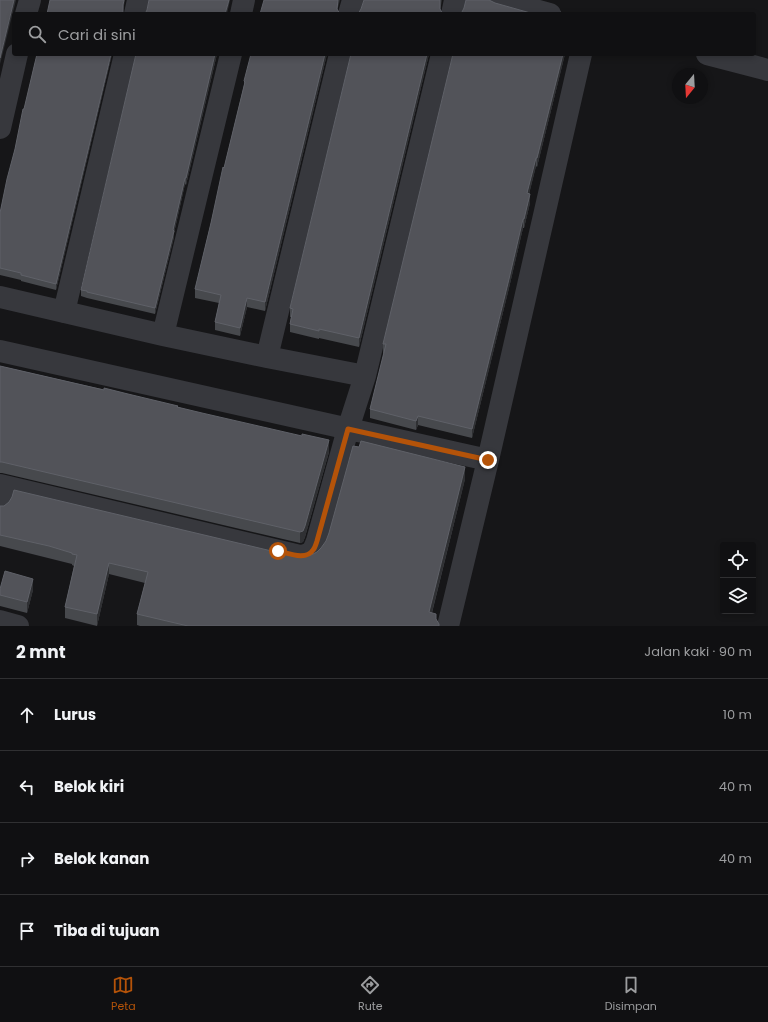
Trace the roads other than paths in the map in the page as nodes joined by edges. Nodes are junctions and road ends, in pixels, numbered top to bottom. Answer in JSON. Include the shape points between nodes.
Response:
{"nodes":[{"id":1,"x":30,"y":0,"type":"edge"},
{"id":2,"x":138,"y":0,"type":"edge"},
{"id":3,"x":244,"y":0,"type":"edge"},
{"id":4,"x":353,"y":0,"type":"edge"},
{"id":5,"x":455,"y":0,"type":"edge"},
{"id":6,"x":499,"y":0,"type":"edge"},
{"id":7,"x":27,"y":12,"type":"edge"},
{"id":8,"x":135,"y":12,"type":"edge"},
{"id":9,"x":241,"y":12,"type":"edge"},
{"id":10,"x":350,"y":12,"type":"edge"},
{"id":11,"x":452,"y":12,"type":"edge"},
{"id":12,"x":543,"y":12,"type":"edge"},
{"id":13,"x":17,"y":56,"type":"edge"},
{"id":14,"x":125,"y":56,"type":"edge"},
{"id":15,"x":231,"y":56,"type":"edge"},
{"id":16,"x":340,"y":56,"type":"edge"},
{"id":17,"x":442,"y":56,"type":"edge"},
{"id":18,"x":582,"y":56,"type":"edge"},
{"id":19,"x":715,"y":56,"type":"edge"},
{"id":20,"x":768,"y":70,"type":"edge"},
{"id":21,"x":0,"y":128,"type":"edge"},
{"id":22,"x":0,"y":297,"type":"edge"},
{"id":23,"x":64,"y":312,"type":"junction"},
{"id":24,"x":163,"y":335,"type":"junction"},
{"id":25,"x":0,"y":351,"type":"edge"},
{"id":26,"x":268,"y":357,"type":"junction"},
{"id":27,"x":365,"y":376,"type":"junction"},
{"id":28,"x":348,"y":429,"type":"junction"},
{"id":29,"x":488,"y":460,"type":"junction"},
{"id":30,"x":1,"y":492,"type":"edge"},
{"id":31,"x":0,"y":621,"type":"edge"},
{"id":32,"x":18,"y":626,"type":"edge"},
{"id":33,"x":448,"y":626,"type":"edge"}],
"edges":[{"from":1,"to":7,"type":"street"},
{"from":2,"to":8,"type":"street"},
{"from":3,"to":9,"type":"street"},
{"from":4,"to":10,"type":"street"},
{"from":5,"to":11,"type":"street"},
{"from":6,"to":12,"type":"street"},
{"from":13,"to":21,"type":"street"},
{"from":14,"to":23,"type":"street"},
{"from":15,"to":24,"type":"street"},
{"from":16,"to":26,"type":"street"},
{"from":17,"to":27,"type":"street"},
{"from":18,"to":29,"type":"street"},
{"from":19,"to":20,"type":"street"},
{"from":22,"to":23,"type":"street"},
{"from":23,"to":24,"type":"street"},
{"from":24,"to":26,"type":"street"},
{"from":25,"to":28,"type":"street"},
{"from":26,"to":27,"type":"street"},
{"from":27,"to":28,"type":"street"},
{"from":28,"to":29,"type":"street"},
{"from":28,"to":30,"type":"street","via":[[317,541],[307,555],[300,556]]},
{"from":29,"to":33,"type":"street"},
{"from":31,"to":32,"type":"street"}]}
